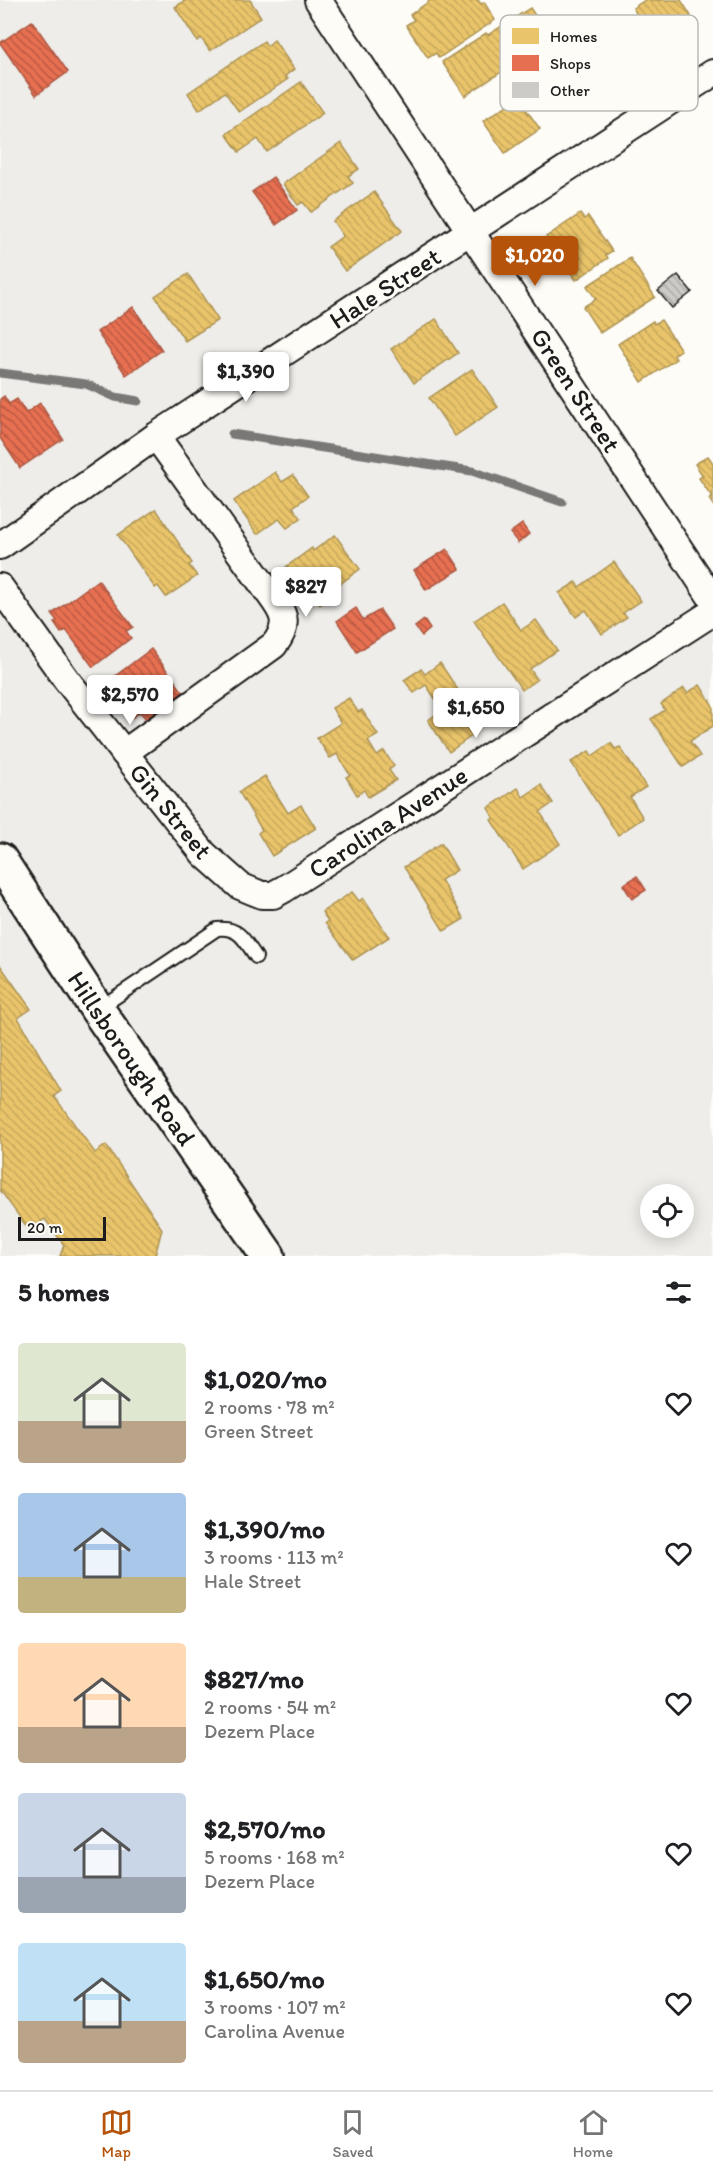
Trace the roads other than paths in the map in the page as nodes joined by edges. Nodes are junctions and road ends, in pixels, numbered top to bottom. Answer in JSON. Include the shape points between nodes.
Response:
{"nodes":[{"id":1,"x":318,"y":0,"type":"edge"},
{"id":2,"x":713,"y":73,"type":"edge"},
{"id":3,"x":698,"y":83,"type":"edge"},
{"id":4,"x":655,"y":111,"type":"edge"},
{"id":5,"x":472,"y":231,"type":"junction"},
{"id":6,"x":156,"y":436,"type":"junction"},
{"id":7,"x":0,"y":546,"type":"edge"},
{"id":8,"x":0,"y":587,"type":"edge"},
{"id":9,"x":713,"y":600,"type":"edge"},
{"id":10,"x":713,"y":612,"type":"edge"},
{"id":11,"x":124,"y":753,"type":"junction"},
{"id":12,"x":0,"y":860,"type":"edge"},
{"id":13,"x":240,"y":886,"type":"joint"},
{"id":14,"x":256,"y":957,"type":"dead end"},
{"id":15,"x":97,"y":1009,"type":"junction"},
{"id":16,"x":268,"y":1256,"type":"edge"}],
"edges":[{"from":1,"to":5,"type":"street","name":"Green Street"},
{"from":2,"to":3,"type":"street","name":"Hale Street"},
{"from":4,"to":5,"type":"street","name":"Hale Street"},
{"from":5,"to":6,"type":"street","name":"Hale Street"},
{"from":5,"to":9,"type":"street","name":"Green Street"},
{"from":6,"to":7,"type":"street","name":"Hale Street"},
{"from":6,"to":11,"type":"street","via":[[266,589],[285,624],[274,645]]},
{"from":8,"to":11,"type":"street","name":"Gin Street"},
{"from":10,"to":13,"type":"street","name":"Carolina Avenue","via":[[273,895]]},
{"from":11,"to":13,"type":"street","name":"Gin Street","via":[[204,854]]},
{"from":12,"to":15,"type":"main road","name":"Hillsborough Road"},
{"from":14,"to":15,"type":"lane","via":[[232,929],[217,929]]},
{"from":15,"to":16,"type":"main road","name":"Hillsborough Road"}]}
